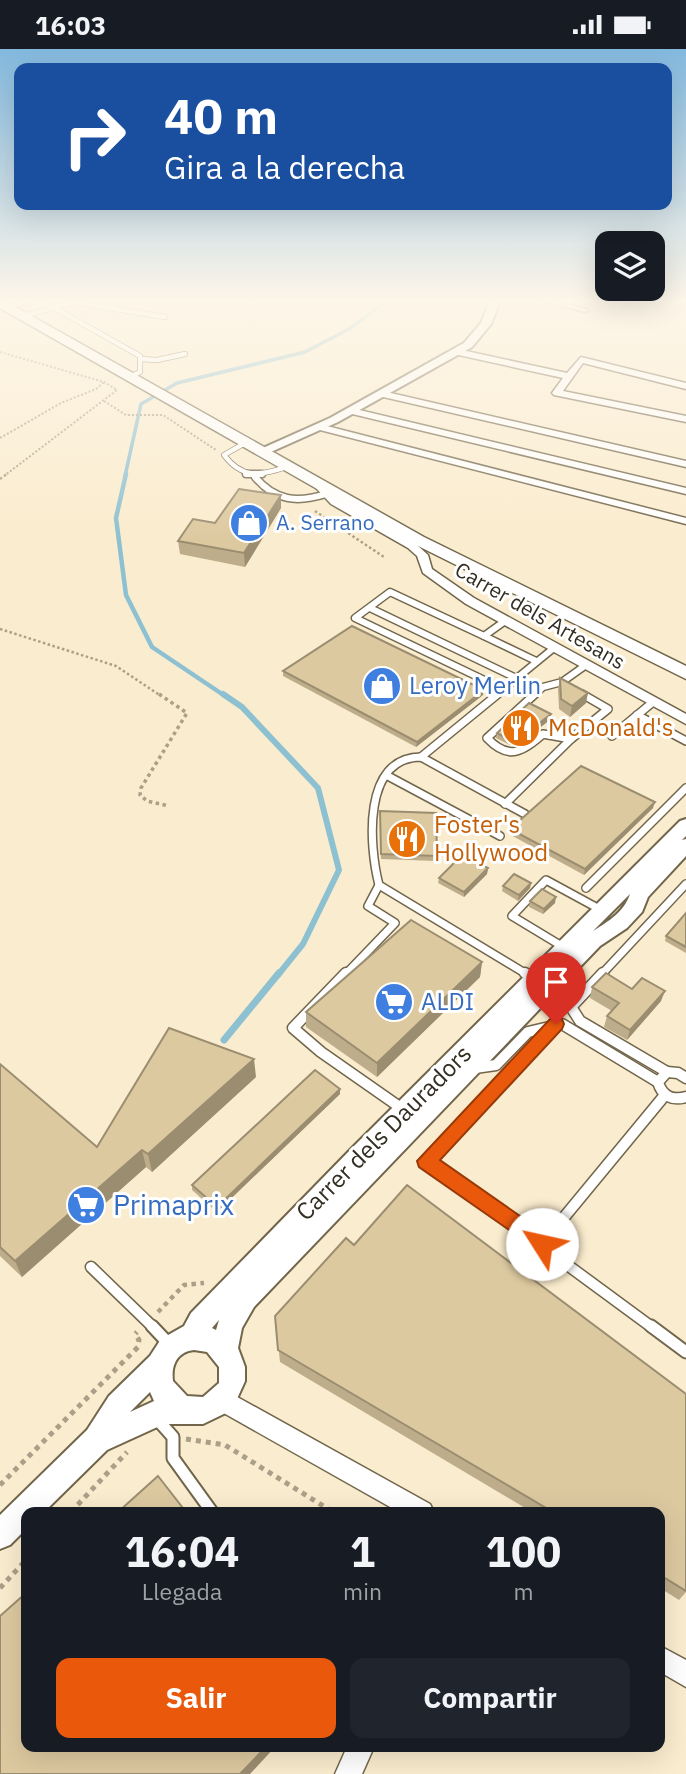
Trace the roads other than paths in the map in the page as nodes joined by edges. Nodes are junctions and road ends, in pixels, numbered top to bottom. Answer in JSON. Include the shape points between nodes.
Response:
{"nodes":[{"id":1,"x":138,"y":382,"type":"edge"},
{"id":2,"x":404,"y":382,"type":"edge"},
{"id":3,"x":565,"y":382,"type":"edge"},
{"id":4,"x":667,"y":382,"type":"edge"},
{"id":5,"x":686,"y":386,"type":"edge"},
{"id":6,"x":382,"y":394,"type":"junction"},
{"id":7,"x":351,"y":411,"type":"junction"},
{"id":8,"x":686,"y":419,"type":"edge"},
{"id":9,"x":319,"y":427,"type":"junction"},
{"id":10,"x":244,"y":443,"type":"junction"},
{"id":11,"x":260,"y":452,"type":"junction"},
{"id":12,"x":686,"y":464,"type":"edge"},
{"id":13,"x":286,"y":467,"type":"junction"},
{"id":14,"x":255,"y":477,"type":"junction"},
{"id":15,"x":322,"y":490,"type":"junction"},
{"id":16,"x":686,"y":491,"type":"edge"},
{"id":17,"x":686,"y":521,"type":"edge"},
{"id":18,"x":418,"y":540,"type":"junction"},
{"id":19,"x":370,"y":608,"type":"junction"},
{"id":20,"x":506,"y":621,"type":"junction"},
{"id":21,"x":484,"y":636,"type":"junction"},
{"id":22,"x":555,"y":647,"type":"junction"},
{"id":23,"x":536,"y":661,"type":"junction"},
{"id":24,"x":586,"y":665,"type":"junction"},
{"id":25,"x":686,"y":673,"type":"edge"},
{"id":26,"x":516,"y":678,"type":"junction"},
{"id":27,"x":562,"y":682,"type":"junction"},
{"id":28,"x":503,"y":689,"type":"junction"},
{"id":29,"x":686,"y":689,"type":"edge"},
{"id":30,"x":653,"y":702,"type":"junction"},
{"id":31,"x":637,"y":715,"type":"junction"},
{"id":32,"x":686,"y":720,"type":"edge"},
{"id":33,"x":612,"y":736,"type":"dead end"},
{"id":34,"x":571,"y":739,"type":"junction"},
{"id":35,"x":686,"y":741,"type":"edge"},
{"id":36,"x":421,"y":757,"type":"junction"},
{"id":37,"x":386,"y":775,"type":"junction"},
{"id":38,"x":686,"y":788,"type":"edge"},
{"id":39,"x":505,"y":804,"type":"junction"},
{"id":40,"x":525,"y":814,"type":"edge"},
{"id":41,"x":686,"y":825,"type":"edge"},
{"id":42,"x":500,"y":836,"type":"dead end"},
{"id":43,"x":686,"y":845,"type":"edge"},
{"id":44,"x":686,"y":884,"type":"edge"},
{"id":45,"x":379,"y":885,"type":"junction"},
{"id":46,"x":586,"y":888,"type":"dead end"},
{"id":47,"x":607,"y":907,"type":"junction"},
{"id":48,"x":593,"y":941,"type":"junction"},
{"id":49,"x":566,"y":949,"type":"junction"},
{"id":50,"x":535,"y":979,"type":"junction"},
{"id":51,"x":556,"y":1024,"type":"junction"},
{"id":52,"x":472,"y":1069,"type":"junction"},
{"id":53,"x":667,"y":1072,"type":"junction"},
{"id":54,"x":685,"y":1075,"type":"edge"},
{"id":55,"x":658,"y":1082,"type":"junction"},
{"id":56,"x":665,"y":1095,"type":"junction"},
{"id":57,"x":686,"y":1097,"type":"edge"},
{"id":58,"x":404,"y":1110,"type":"junction"},
{"id":59,"x":542,"y":1244,"type":"junction"},
{"id":60,"x":91,"y":1267,"type":"dead end"},
{"id":61,"x":225,"y":1348,"type":"junction"},
{"id":62,"x":175,"y":1350,"type":"junction"},
{"id":63,"x":686,"y":1352,"type":"edge"},
{"id":64,"x":221,"y":1399,"type":"junction"},
{"id":65,"x":188,"y":1411,"type":"junction"},
{"id":66,"x":154,"y":1416,"type":"junction"},
{"id":67,"x":97,"y":1440,"type":"junction"},
{"id":68,"x":29,"y":1507,"type":"edge"},
{"id":69,"x":208,"y":1507,"type":"edge"},
{"id":70,"x":413,"y":1507,"type":"edge"},
{"id":71,"x":21,"y":1514,"type":"edge"},
{"id":72,"x":0,"y":1535,"type":"edge"},
{"id":73,"x":665,"y":1661,"type":"edge"},
{"id":74,"x":686,"y":1674,"type":"edge"},
{"id":75,"x":359,"y":1752,"type":"edge"},
{"id":76,"x":348,"y":1774,"type":"edge"}],
"edges":[{"from":1,"to":10,"type":"main road"},
{"from":2,"to":6,"type":"street"},
{"from":3,"to":8,"type":"street","via":[[557,393]]},
{"from":4,"to":5,"type":"street"},
{"from":6,"to":7,"type":"street"},
{"from":6,"to":12,"type":"street"},
{"from":7,"to":9,"type":"street"},
{"from":7,"to":16,"type":"street"},
{"from":9,"to":11,"type":"street"},
{"from":9,"to":17,"type":"street"},
{"from":10,"to":11,"type":"main road"},
{"from":10,"to":14,"type":"lane","via":[[224,455],[233,469]]},
{"from":11,"to":13,"type":"main road"},
{"from":13,"to":14,"type":"lane"},
{"from":13,"to":15,"type":"main road"},
{"from":14,"to":15,"type":"lane","via":[[266,492],[301,502]]},
{"from":15,"to":18,"type":"main road"},
{"from":15,"to":20,"type":"street","name":"Carrer dels Artesans","via":[[412,547],[434,577]]},
{"from":18,"to":25,"type":"main road"},
{"from":18,"to":29,"type":"main road","via":[[518,603]]},
{"from":19,"to":21,"type":"lane","via":[[390,592]]},
{"from":19,"to":26,"type":"lane"},
{"from":19,"to":28,"type":"lane","via":[[355,618]]},
{"from":20,"to":21,"type":"lane"},
{"from":20,"to":22,"type":"street","name":"Carrer dels Artesans"},
{"from":21,"to":23,"type":"lane"},
{"from":22,"to":23,"type":"lane"},
{"from":22,"to":24,"type":"street","name":"Carrer dels Artesans"},
{"from":23,"to":26,"type":"lane"},
{"from":24,"to":27,"type":"lane"},
{"from":24,"to":30,"type":"street","name":"Carrer dels Artesans"},
{"from":26,"to":28,"type":"lane"},
{"from":27,"to":34,"type":"lane","via":[[608,709]]},
{"from":27,"to":34,"type":"lane","via":[[543,687],[487,738],[513,754],[524,751],[542,734]]},
{"from":28,"to":36,"type":"lane"},
{"from":30,"to":31,"type":"lane"},
{"from":30,"to":32,"type":"street","name":"Carrer dels Artesans"},
{"from":31,"to":33,"type":"lane"},
{"from":31,"to":35,"type":"lane"},
{"from":34,"to":39,"type":"lane"},
{"from":36,"to":37,"type":"lane","via":[[408,757]]},
{"from":36,"to":39,"type":"lane"},
{"from":37,"to":42,"type":"lane"},
{"from":37,"to":45,"type":"lane","via":[[375,801],[372,864]]},
{"from":38,"to":46,"type":"lane"},
{"from":39,"to":40,"type":"lane"},
{"from":41,"to":47,"type":"street","name":"Carrer dels Dauradors"},
{"from":43,"to":48,"type":"street","name":"Carrer dels Dauradors","via":[[639,894],[635,907],[620,923]]},
{"from":44,"to":53,"type":"lane","via":[[571,1007],[580,1021]]},
{"from":45,"to":50,"type":"lane"},
{"from":45,"to":58,"type":"lane","via":[[369,906],[396,923],[293,1028]]},
{"from":47,"to":48,"type":"street","name":"Carrer dels Dauradors","via":[[615,919]]},
{"from":47,"to":49,"type":"street","name":"Carrer dels Dauradors"},
{"from":47,"to":49,"type":"lane","via":[[545,880],[512,916]]},
{"from":48,"to":52,"type":"street","name":"Carrer dels Dauradors"},
{"from":49,"to":50,"type":"street","name":"Carrer dels Dauradors"},
{"from":50,"to":58,"type":"street","name":"Carrer dels Dauradors"},
{"from":51,"to":52,"type":"lane","via":[[528,1032],[496,1065]]},
{"from":51,"to":55,"type":"lane"},
{"from":51,"to":59,"type":"lane","via":[[426,1161]]},
{"from":52,"to":61,"type":"street","name":"Carrer dels Dauradors","via":[[245,1300],[230,1324]]},
{"from":53,"to":54,"type":"lane"},
{"from":53,"to":55,"type":"lane"},
{"from":55,"to":56,"type":"lane"},
{"from":56,"to":57,"type":"lane"},
{"from":56,"to":59,"type":"lane"},
{"from":58,"to":62,"type":"street","name":"Carrer dels Dauradors"},
{"from":59,"to":63,"type":"lane"},
{"from":60,"to":62,"type":"lane"},
{"from":61,"to":62,"type":"street","via":[[210,1339]]},
{"from":61,"to":64,"type":"street","via":[[233,1368]]},
{"from":62,"to":65,"type":"street","via":[[158,1378],[167,1400]]},
{"from":62,"to":67,"type":"street","name":"Carrer dels Dauradors","via":[[118,1405]]},
{"from":64,"to":65,"type":"street","via":[[200,1411]]},
{"from":64,"to":70,"type":"street"},
{"from":65,"to":66,"type":"street","name":"Carrer dels Dauradors","via":[[163,1411]]},
{"from":66,"to":67,"type":"street","name":"Carrer dels Dauradors"},
{"from":66,"to":69,"type":"lane","via":[[173,1437],[173,1458]]},
{"from":67,"to":68,"type":"street","name":"Carrer dels Dauradors"},
{"from":71,"to":72,"type":"street","name":"Carrer dels Dauradors"},
{"from":73,"to":74,"type":"street"},
{"from":75,"to":76,"type":"street"}]}
